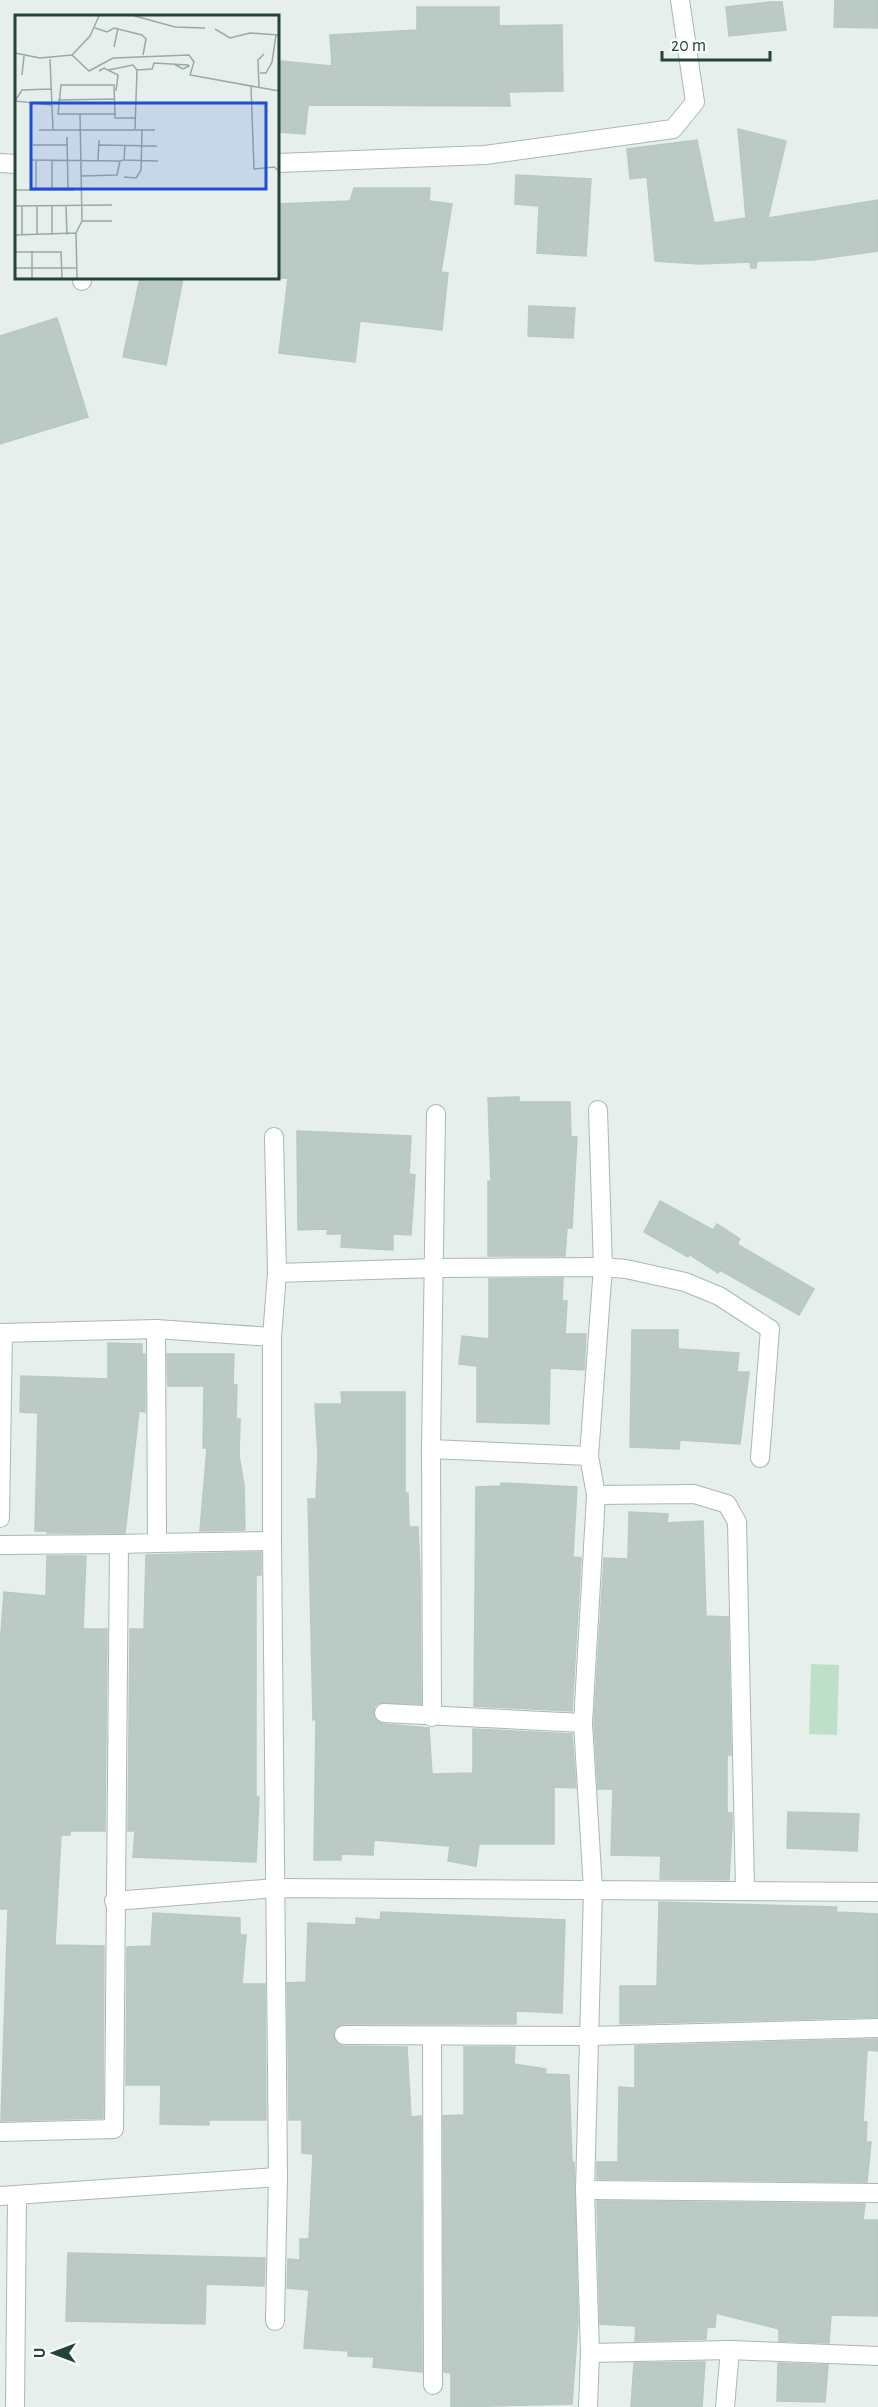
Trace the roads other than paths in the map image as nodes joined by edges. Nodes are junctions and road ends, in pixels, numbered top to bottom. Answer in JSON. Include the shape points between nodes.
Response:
{"nodes":[{"id":1,"x":680,"y":0,"type":"edge"},
{"id":2,"x":0,"y":163,"type":"edge"},
{"id":3,"x":279,"y":163,"type":"edge"},
{"id":4,"x":15,"y":164,"type":"edge"},
{"id":5,"x":598,"y":1110,"type":"dead end"},
{"id":6,"x":436,"y":1114,"type":"dead end"},
{"id":7,"x":274,"y":1137,"type":"dead end"},
{"id":8,"x":603,"y":1267,"type":"junction"},
{"id":9,"x":434,"y":1268,"type":"junction"},
{"id":10,"x":277,"y":1273,"type":"junction"},
{"id":11,"x":156,"y":1329,"type":"junction"},
{"id":12,"x":2,"y":1333,"type":"edge"},
{"id":13,"x":272,"y":1338,"type":"junction"},
{"id":14,"x":431,"y":1449,"type":"junction"},
{"id":15,"x":589,"y":1456,"type":"junction"},
{"id":16,"x":760,"y":1458,"type":"dead end"},
{"id":17,"x":596,"y":1495,"type":"junction"},
{"id":18,"x":0,"y":1518,"type":"edge"},
{"id":19,"x":273,"y":1541,"type":"junction"},
{"id":20,"x":157,"y":1543,"type":"junction"},
{"id":21,"x":119,"y":1544,"type":"junction"},
{"id":22,"x":0,"y":1545,"type":"edge"},
{"id":23,"x":384,"y":1713,"type":"dead end"},
{"id":24,"x":432,"y":1717,"type":"junction"},
{"id":25,"x":583,"y":1723,"type":"junction"},
{"id":26,"x":276,"y":1888,"type":"junction"},
{"id":27,"x":745,"y":1889,"type":"junction"},
{"id":28,"x":593,"y":1890,"type":"junction"},
{"id":29,"x":878,"y":1892,"type":"edge"},
{"id":30,"x":114,"y":1901,"type":"junction"},
{"id":31,"x":878,"y":2028,"type":"edge"},
{"id":32,"x":344,"y":2035,"type":"dead end"},
{"id":33,"x":590,"y":2036,"type":"junction"},
{"id":34,"x":432,"y":2037,"type":"junction"},
{"id":35,"x":0,"y":2132,"type":"edge"},
{"id":36,"x":278,"y":2177,"type":"junction"},
{"id":37,"x":585,"y":2190,"type":"junction"},
{"id":38,"x":878,"y":2193,"type":"edge"},
{"id":39,"x":9,"y":2197,"type":"edge"},
{"id":40,"x":275,"y":2321,"type":"dead end"},
{"id":41,"x":730,"y":2350,"type":"junction"},
{"id":42,"x":590,"y":2354,"type":"junction"},
{"id":43,"x":878,"y":2355,"type":"edge"},
{"id":44,"x":433,"y":2385,"type":"dead end"},
{"id":45,"x":15,"y":2407,"type":"edge"},
{"id":46,"x":588,"y":2407,"type":"edge"},
{"id":47,"x":725,"y":2407,"type":"edge"}],
"edges":[{"from":1,"to":3,"type":"street","via":[[695,102],[674,129],[485,155]]},
{"from":2,"to":4,"type":"street"},
{"from":5,"to":8,"type":"street"},
{"from":6,"to":9,"type":"street"},
{"from":7,"to":10,"type":"street"},
{"from":8,"to":9,"type":"street"},
{"from":8,"to":15,"type":"street"},
{"from":8,"to":16,"type":"street","via":[[685,1282],[719,1296],[770,1329]]},
{"from":9,"to":10,"type":"street"},
{"from":9,"to":14,"type":"street"},
{"from":10,"to":13,"type":"street"},
{"from":11,"to":12,"type":"street"},
{"from":11,"to":13,"type":"street"},
{"from":11,"to":20,"type":"street"},
{"from":12,"to":18,"type":"street"},
{"from":13,"to":19,"type":"street"},
{"from":14,"to":15,"type":"street"},
{"from":14,"to":24,"type":"street"},
{"from":15,"to":17,"type":"street"},
{"from":17,"to":25,"type":"street"},
{"from":17,"to":27,"type":"street","via":[[694,1494],[727,1504],[737,1522]]},
{"from":19,"to":20,"type":"street"},
{"from":19,"to":26,"type":"street"},
{"from":20,"to":21,"type":"street"},
{"from":21,"to":22,"type":"street"},
{"from":21,"to":30,"type":"street"},
{"from":23,"to":24,"type":"street"},
{"from":24,"to":25,"type":"street"},
{"from":25,"to":28,"type":"street"},
{"from":26,"to":28,"type":"street"},
{"from":26,"to":30,"type":"street"},
{"from":26,"to":36,"type":"street"},
{"from":27,"to":28,"type":"street"},
{"from":27,"to":29,"type":"street"},
{"from":28,"to":33,"type":"street"},
{"from":30,"to":35,"type":"street","via":[[114,2129]]},
{"from":31,"to":33,"type":"street"},
{"from":32,"to":34,"type":"street"},
{"from":33,"to":34,"type":"street"},
{"from":33,"to":37,"type":"street"},
{"from":34,"to":44,"type":"street"},
{"from":36,"to":39,"type":"street"},
{"from":36,"to":40,"type":"street"},
{"from":37,"to":38,"type":"street"},
{"from":37,"to":42,"type":"street"},
{"from":39,"to":45,"type":"street"},
{"from":41,"to":42,"type":"street"},
{"from":41,"to":43,"type":"street"},
{"from":41,"to":47,"type":"street"},
{"from":42,"to":46,"type":"street"}]}
